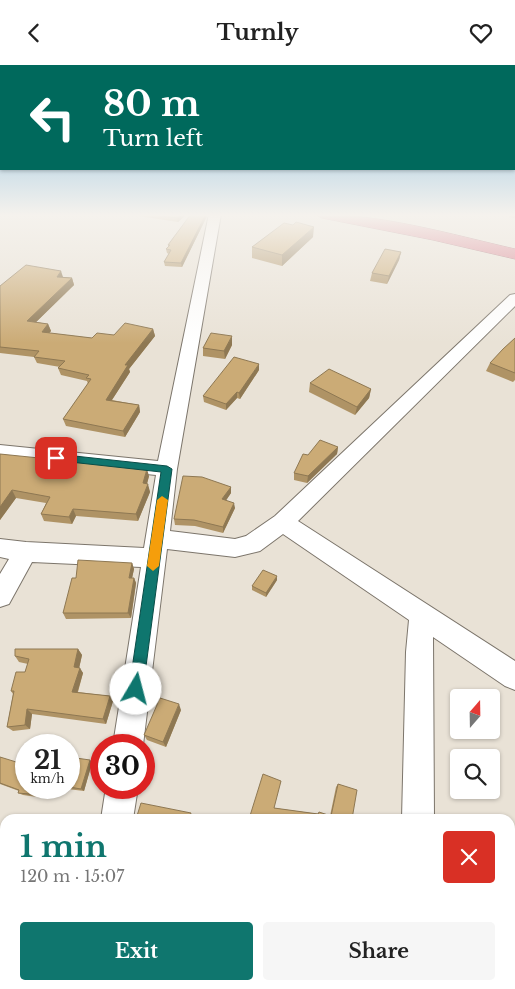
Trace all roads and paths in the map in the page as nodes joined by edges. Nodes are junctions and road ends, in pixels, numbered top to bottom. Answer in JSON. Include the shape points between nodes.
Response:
{"nodes":[{"id":1,"x":207,"y":257,"type":"edge"},
{"id":2,"x":515,"y":298,"type":"edge"},
{"id":3,"x":0,"y":452,"type":"edge"},
{"id":4,"x":167,"y":469,"type":"junction"},
{"id":5,"x":283,"y":522,"type":"junction"},
{"id":6,"x":0,"y":548,"type":"edge"},
{"id":7,"x":155,"y":548,"type":"junction"},
{"id":8,"x":26,"y":552,"type":"junction"},
{"id":9,"x":0,"y":596,"type":"edge"},
{"id":10,"x":422,"y":614,"type":"junction"},
{"id":11,"x":515,"y":677,"type":"edge"},
{"id":12,"x":130,"y":734,"type":"edge"},
{"id":13,"x":120,"y":799,"type":"edge"},
{"id":14,"x":118,"y":814,"type":"edge"},
{"id":15,"x":418,"y":814,"type":"edge"}],
"edges":[{"from":1,"to":4,"type":"street"},
{"from":2,"to":5,"type":"street"},
{"from":3,"to":4,"type":"street"},
{"from":4,"to":7,"type":"street"},
{"from":5,"to":7,"type":"street","via":[[252,544],[235,548]]},
{"from":5,"to":10,"type":"street"},
{"from":6,"to":8,"type":"street"},
{"from":7,"to":8,"type":"street"},
{"from":7,"to":12,"type":"street"},
{"from":8,"to":9,"type":"street"},
{"from":10,"to":11,"type":"street"},
{"from":10,"to":15,"type":"street","via":[[418,652]]},
{"from":13,"to":14,"type":"street"}]}
